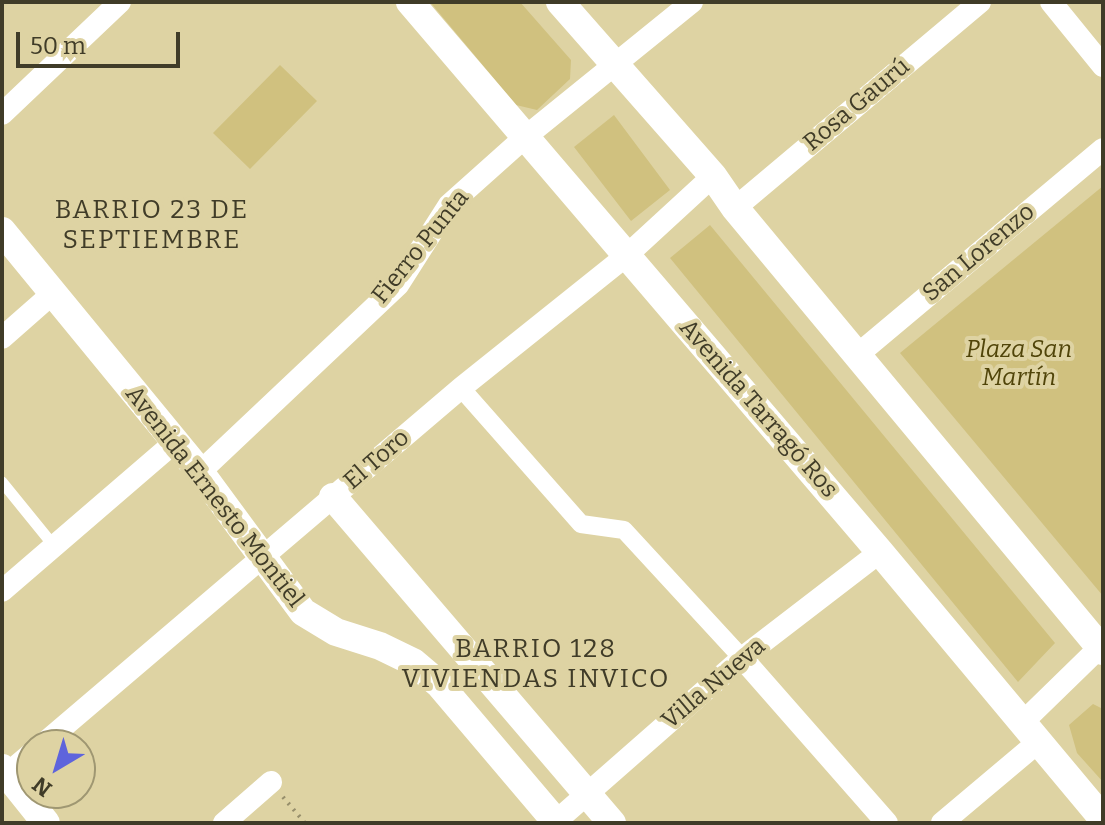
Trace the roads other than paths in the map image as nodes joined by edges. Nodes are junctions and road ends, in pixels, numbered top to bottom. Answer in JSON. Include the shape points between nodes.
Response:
{"nodes":[{"id":1,"x":120,"y":2,"type":"edge"},
{"id":2,"x":410,"y":2,"type":"edge"},
{"id":3,"x":560,"y":2,"type":"edge"},
{"id":4,"x":692,"y":2,"type":"edge"},
{"id":5,"x":980,"y":2,"type":"edge"},
{"id":6,"x":1051,"y":2,"type":"edge"},
{"id":7,"x":615,"y":64,"type":"junction"},
{"id":8,"x":1103,"y":66,"type":"edge"},
{"id":9,"x":2,"y":114,"type":"edge"},
{"id":10,"x":524,"y":138,"type":"junction"},
{"id":11,"x":1103,"y":149,"type":"edge"},
{"id":12,"x":713,"y":176,"type":"junction"},
{"id":13,"x":735,"y":208,"type":"junction"},
{"id":14,"x":2,"y":231,"type":"edge"},
{"id":15,"x":626,"y":256,"type":"junction"},
{"id":16,"x":52,"y":294,"type":"junction"},
{"id":17,"x":2,"y":338,"type":"edge"},
{"id":18,"x":856,"y":356,"type":"junction"},
{"id":19,"x":461,"y":388,"type":"junction"},
{"id":20,"x":175,"y":442,"type":"junction"},
{"id":21,"x":200,"y":472,"type":"junction"},
{"id":22,"x":2,"y":482,"type":"edge"},
{"id":23,"x":333,"y":497,"type":"junction"},
{"id":24,"x":54,"y":546,"type":"junction"},
{"id":25,"x":880,"y":552,"type":"junction"},
{"id":26,"x":263,"y":557,"type":"junction"},
{"id":27,"x":2,"y":591,"type":"edge"},
{"id":28,"x":1102,"y":647,"type":"edge"},
{"id":29,"x":742,"y":658,"type":"junction"},
{"id":30,"x":61,"y":729,"type":"edge"},
{"id":31,"x":1030,"y":733,"type":"junction"},
{"id":32,"x":5,"y":771,"type":"edge"},
{"id":33,"x":271,"y":782,"type":"road end"},
{"id":34,"x":586,"y":795,"type":"junction"},
{"id":35,"x":1103,"y":819,"type":"edge"},
{"id":36,"x":556,"y":822,"type":"edge"},
{"id":37,"x":46,"y":823,"type":"edge"},
{"id":38,"x":224,"y":823,"type":"edge"},
{"id":39,"x":612,"y":823,"type":"edge"},
{"id":40,"x":887,"y":823,"type":"edge"},
{"id":41,"x":942,"y":823,"type":"edge"}],
"edges":[{"from":1,"to":9,"type":"street"},
{"from":2,"to":10,"type":"street","name":"Avenida Tarragó Ros"},
{"from":3,"to":7,"type":"street"},
{"from":4,"to":7,"type":"street","name":"Fierro Punta"},
{"from":5,"to":13,"type":"street","name":"Rosa Gaurú"},
{"from":6,"to":8,"type":"street"},
{"from":7,"to":10,"type":"street","name":"Fierro Punta"},
{"from":7,"to":12,"type":"street"},
{"from":10,"to":15,"type":"street","name":"Avenida Tarragó Ros"},
{"from":10,"to":21,"type":"street","name":"Fierro Punta","via":[[449,205],[398,285]]},
{"from":11,"to":18,"type":"street","name":"San Lorenzo"},
{"from":12,"to":13,"type":"street"},
{"from":12,"to":15,"type":"street","name":"El Toro"},
{"from":13,"to":18,"type":"street"},
{"from":14,"to":16,"type":"street","name":"Avenida Ernesto Montiel"},
{"from":15,"to":19,"type":"street","name":"El Toro"},
{"from":15,"to":25,"type":"street","name":"Avenida Tarragó Ros"},
{"from":16,"to":17,"type":"street"},
{"from":16,"to":20,"type":"street","name":"Avenida Ernesto Montiel"},
{"from":18,"to":28,"type":"street"},
{"from":19,"to":23,"type":"street","name":"El Toro"},
{"from":19,"to":29,"type":"street","via":[[581,524],[624,530]]},
{"from":20,"to":21,"type":"street","name":"Avenida Ernesto Montiel"},
{"from":20,"to":24,"type":"street"},
{"from":21,"to":26,"type":"street","name":"Avenida Ernesto Montiel"},
{"from":22,"to":24,"type":"lane"},
{"from":23,"to":26,"type":"street","name":"El Toro"},
{"from":23,"to":34,"type":"street"},
{"from":24,"to":27,"type":"street"},
{"from":25,"to":29,"type":"street","name":"Villa Nueva"},
{"from":25,"to":31,"type":"street","name":"Avenida Tarragó Ros"},
{"from":26,"to":30,"type":"street","name":"El Toro"},
{"from":26,"to":36,"type":"street","name":"Avenida Ernesto Montiel","via":[[303,612],[336,632],[413,662],[439,684]]},
{"from":28,"to":31,"type":"street"},
{"from":29,"to":34,"type":"street","name":"Villa Nueva"},
{"from":29,"to":40,"type":"street"},
{"from":31,"to":35,"type":"street","name":"Avenida Tarragó Ros"},
{"from":31,"to":41,"type":"street"},
{"from":32,"to":37,"type":"street"},
{"from":33,"to":38,"type":"street"},
{"from":34,"to":36,"type":"street","name":"Villa Nueva"},
{"from":34,"to":39,"type":"street"}]}
